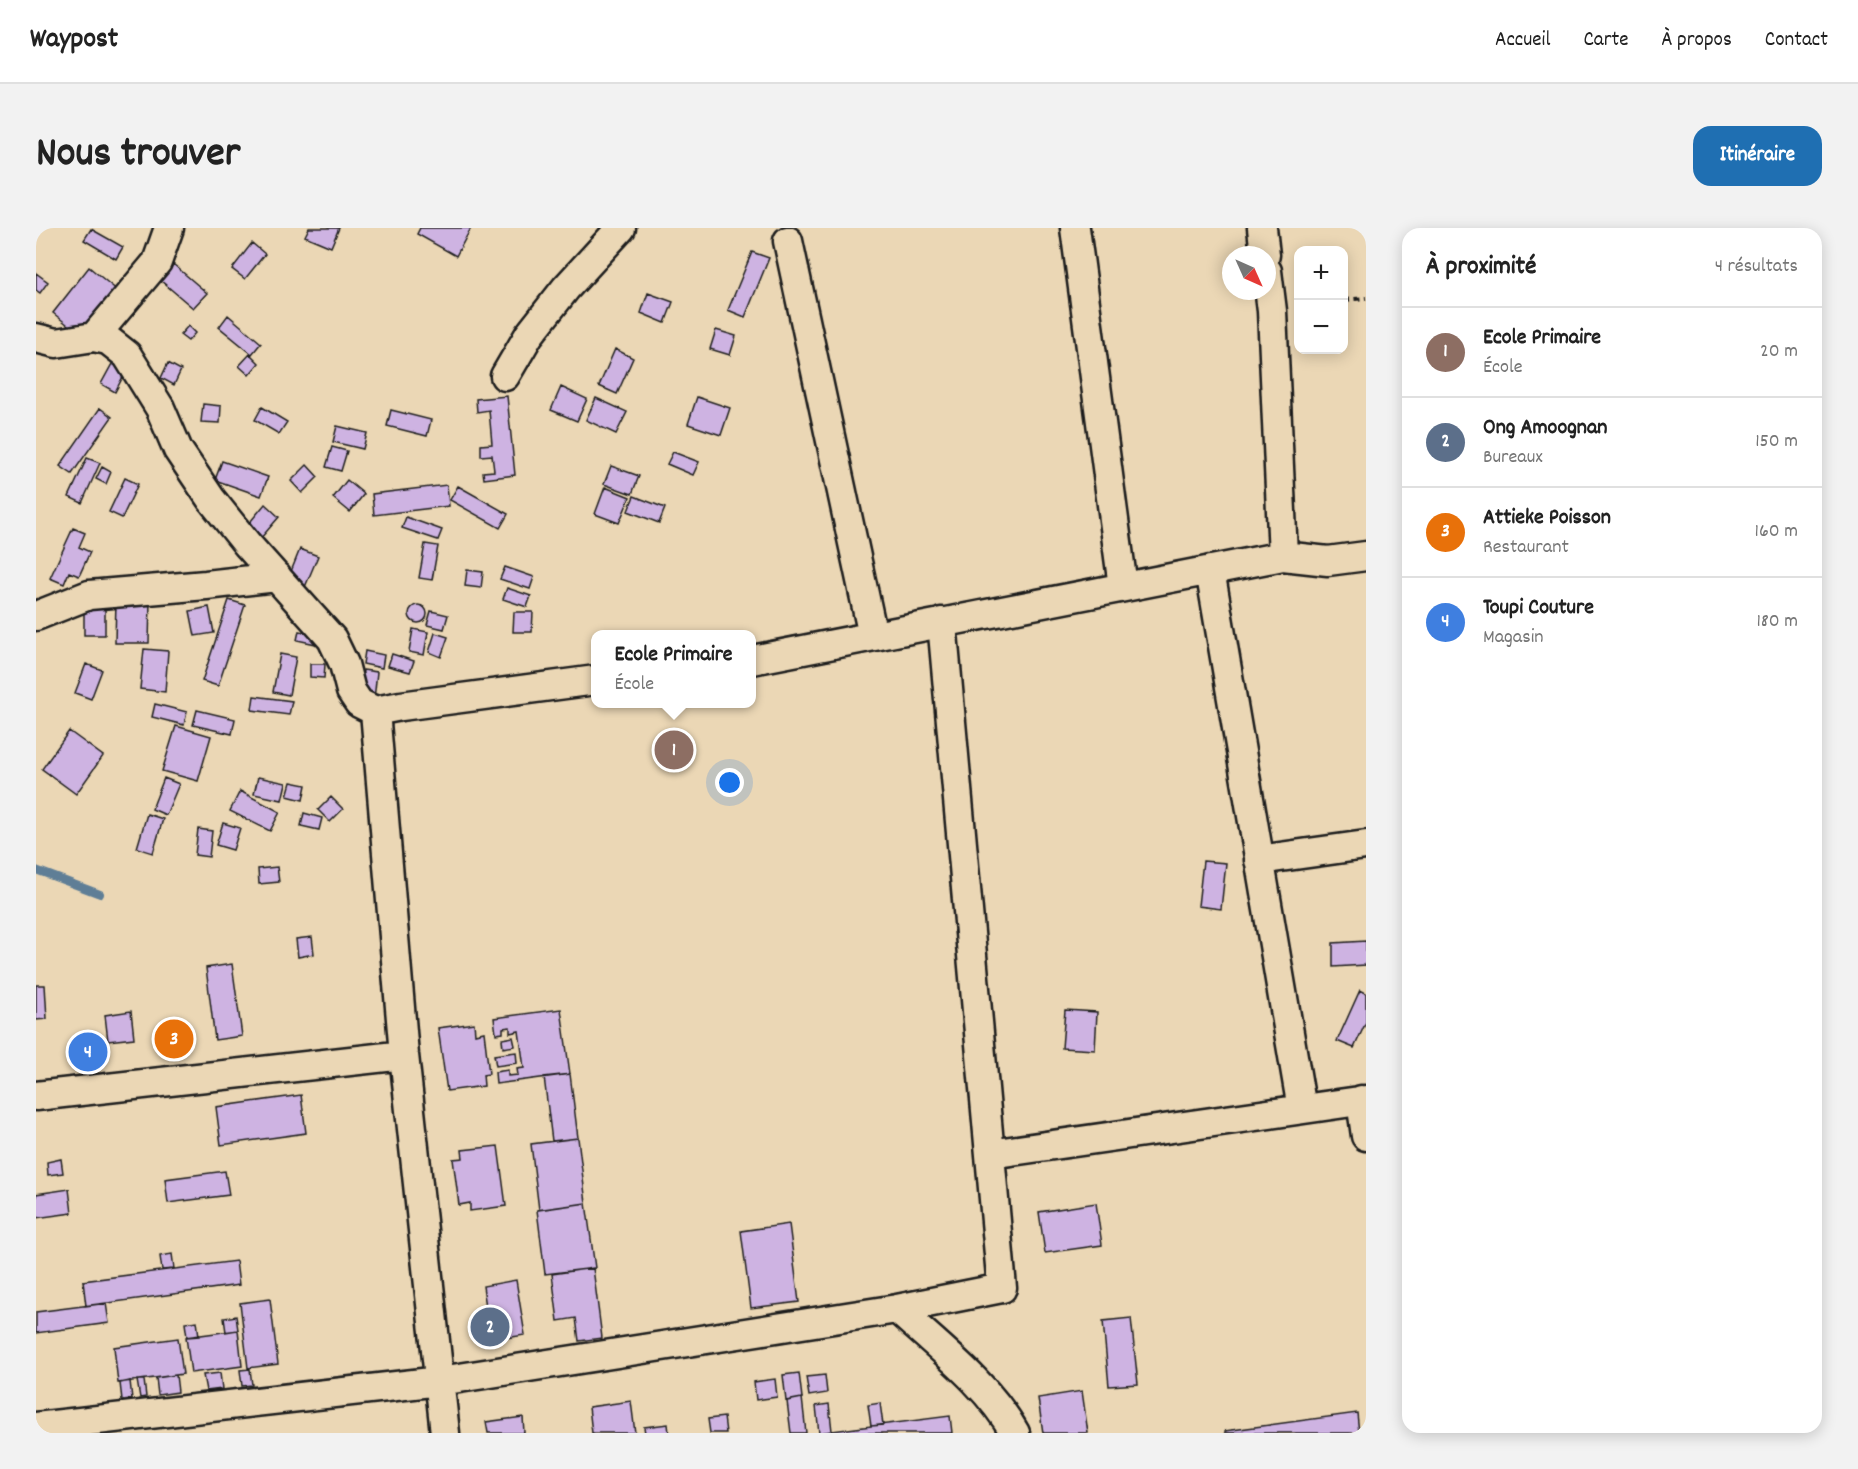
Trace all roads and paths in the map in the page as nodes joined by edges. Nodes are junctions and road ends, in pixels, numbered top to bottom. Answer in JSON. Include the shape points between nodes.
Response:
{"nodes":[{"id":1,"x":169,"y":228,"type":"edge"},
{"id":2,"x":621,"y":228,"type":"edge"},
{"id":3,"x":1075,"y":228,"type":"edge"},
{"id":4,"x":1262,"y":228,"type":"edge"},
{"id":5,"x":788,"y":241,"type":"dead end"},
{"id":6,"x":1264,"y":246,"type":"edge"},
{"id":7,"x":1366,"y":298,"type":"edge"},
{"id":8,"x":1271,"y":300,"type":"edge"},
{"id":9,"x":1348,"y":300,"type":"edge"},
{"id":10,"x":36,"y":338,"type":"edge"},
{"id":11,"x":94,"y":338,"type":"junction"},
{"id":12,"x":505,"y":376,"type":"dead end"},
{"id":13,"x":1283,"y":556,"type":"junction"},
{"id":14,"x":1366,"y":556,"type":"edge"},
{"id":15,"x":1210,"y":570,"type":"junction"},
{"id":16,"x":277,"y":577,"type":"junction"},
{"id":17,"x":1123,"y":587,"type":"junction"},
{"id":18,"x":36,"y":616,"type":"edge"},
{"id":19,"x":942,"y":622,"type":"junction"},
{"id":20,"x":873,"y":636,"type":"junction"},
{"id":21,"x":756,"y":659,"type":"edge"},
{"id":22,"x":591,"y":681,"type":"edge"},
{"id":23,"x":375,"y":711,"type":"junction"},
{"id":24,"x":1366,"y":845,"type":"edge"},
{"id":25,"x":1259,"y":860,"type":"junction"},
{"id":26,"x":404,"y":1055,"type":"junction"},
{"id":27,"x":36,"y":1096,"type":"edge"},
{"id":28,"x":1364,"y":1100,"type":"edge"},
{"id":29,"x":1302,"y":1109,"type":"junction"},
{"id":30,"x":1366,"y":1136,"type":"edge"},
{"id":31,"x":990,"y":1154,"type":"junction"},
{"id":32,"x":897,"y":1309,"type":"junction"},
{"id":33,"x":440,"y":1381,"type":"junction"},
{"id":34,"x":36,"y":1427,"type":"edge"},
{"id":35,"x":445,"y":1433,"type":"edge"},
{"id":36,"x":1015,"y":1433,"type":"edge"}],
"edges":[{"from":1,"to":11,"type":"street","via":[[157,262]]},
{"from":2,"to":12,"type":"street","via":[[566,288]]},
{"from":3,"to":17,"type":"street"},
{"from":4,"to":6,"type":"street"},
{"from":5,"to":20,"type":"street"},
{"from":7,"to":9,"type":"path"},
{"from":8,"to":13,"type":"street"},
{"from":10,"to":11,"type":"street","via":[[56,344]]},
{"from":11,"to":16,"type":"street","via":[[108,340],[127,355],[160,408],[178,450],[211,499]]},
{"from":13,"to":14,"type":"street","via":[[1328,561]]},
{"from":13,"to":15,"type":"street"},
{"from":15,"to":17,"type":"street"},
{"from":15,"to":25,"type":"street"},
{"from":16,"to":18,"type":"street","via":[[89,595]]},
{"from":16,"to":23,"type":"street","via":[[332,639],[359,704]]},
{"from":17,"to":19,"type":"street"},
{"from":19,"to":20,"type":"street"},
{"from":19,"to":31,"type":"street"},
{"from":20,"to":21,"type":"street"},
{"from":22,"to":23,"type":"street"},
{"from":23,"to":26,"type":"street"},
{"from":24,"to":25,"type":"street"},
{"from":25,"to":29,"type":"street"},
{"from":26,"to":27,"type":"street"},
{"from":26,"to":33,"type":"street"},
{"from":28,"to":29,"type":"street"},
{"from":28,"to":30,"type":"street"},
{"from":29,"to":31,"type":"street"},
{"from":31,"to":32,"type":"street","via":[[1002,1288]]},
{"from":32,"to":33,"type":"street"},
{"from":32,"to":36,"type":"street","via":[[975,1381]]},
{"from":33,"to":34,"type":"street"},
{"from":33,"to":35,"type":"street"}]}
